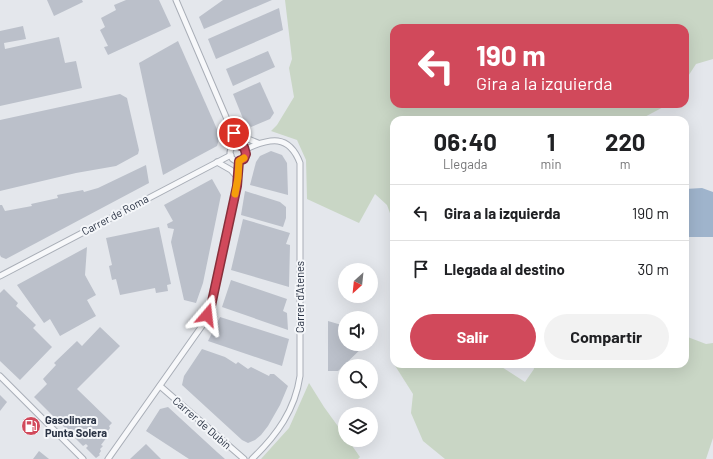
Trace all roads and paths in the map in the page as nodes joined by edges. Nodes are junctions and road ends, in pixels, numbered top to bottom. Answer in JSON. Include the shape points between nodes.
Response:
{"nodes":[{"id":1,"x":176,"y":0,"type":"edge"},
{"id":2,"x":234,"y":133,"type":"junction"},
{"id":3,"x":258,"y":143,"type":"junction"},
{"id":4,"x":238,"y":145,"type":"junction"},
{"id":5,"x":246,"y":149,"type":"junction"},
{"id":6,"x":231,"y":155,"type":"junction"},
{"id":7,"x":239,"y":161,"type":"junction"},
{"id":8,"x":217,"y":162,"type":"junction"},
{"id":9,"x":238,"y":178,"type":"junction"},
{"id":10,"x":0,"y":276,"type":"edge"},
{"id":11,"x":0,"y":376,"type":"edge"},
{"id":12,"x":160,"y":386,"type":"junction"},
{"id":13,"x":83,"y":459,"type":"edge"},
{"id":14,"x":108,"y":459,"type":"edge"},
{"id":15,"x":244,"y":459,"type":"edge"},
{"id":16,"x":252,"y":459,"type":"edge"}],
"edges":[{"from":1,"to":2,"type":"street"},
{"from":2,"to":3,"type":"street"},
{"from":2,"to":4,"type":"street"},
{"from":3,"to":5,"type":"street"},
{"from":3,"to":16,"type":"street","name":"Carrer d'Atenes","via":[[277,140],[289,145],[300,163],[300,376],[298,392],[288,414]]},
{"from":4,"to":5,"type":"street"},
{"from":4,"to":6,"type":"street","via":[[232,148]]},
{"from":5,"to":7,"type":"street","via":[[246,156]]},
{"from":6,"to":7,"type":"street"},
{"from":6,"to":8,"type":"street","name":"Carrer de Roma"},
{"from":7,"to":9,"type":"street"},
{"from":8,"to":9,"type":"street","via":[[231,170]]},
{"from":8,"to":10,"type":"street","name":"Carrer de Roma"},
{"from":9,"to":12,"type":"street","via":[[211,306],[204,323]]},
{"from":11,"to":13,"type":"street"},
{"from":12,"to":14,"type":"street"},
{"from":12,"to":15,"type":"street","name":"Carrer de Dubín"}]}
